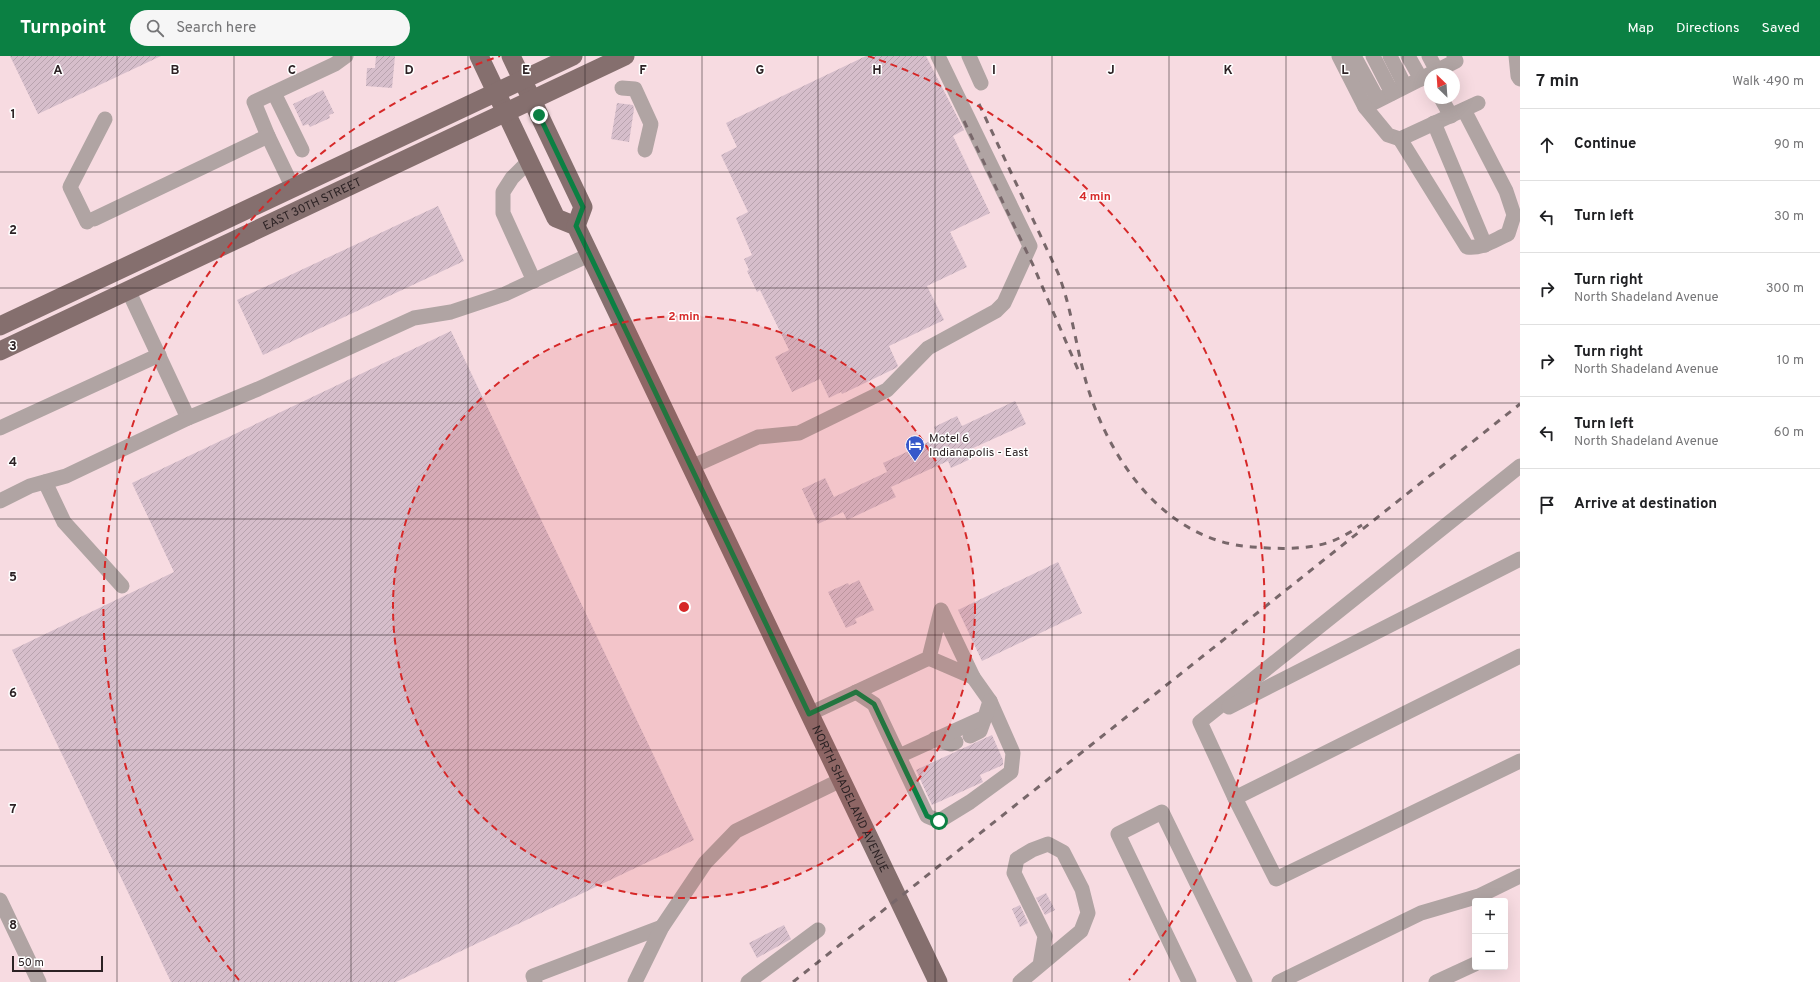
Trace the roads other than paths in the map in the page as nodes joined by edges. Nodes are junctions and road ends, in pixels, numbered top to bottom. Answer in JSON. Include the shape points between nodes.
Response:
{"nodes":[{"id":1,"x":346,"y":56,"type":"edge"},
{"id":2,"x":479,"y":56,"type":"edge"},
{"id":3,"x":511,"y":56,"type":"edge"},
{"id":4,"x":573,"y":56,"type":"edge"},
{"id":5,"x":625,"y":56,"type":"edge"},
{"id":6,"x":938,"y":56,"type":"edge"},
{"id":7,"x":969,"y":56,"type":"edge"},
{"id":8,"x":1339,"y":56,"type":"edge"},
{"id":9,"x":1354,"y":56,"type":"edge"},
{"id":10,"x":1373,"y":56,"type":"edge"},
{"id":11,"x":1390,"y":56,"type":"edge"},
{"id":12,"x":1408,"y":56,"type":"edge"},
{"id":13,"x":1429,"y":56,"type":"edge"},
{"id":14,"x":1454,"y":56,"type":"edge"},
{"id":15,"x":1516,"y":56,"type":"edge"},
{"id":16,"x":1429,"y":68,"type":"edge"},
{"id":17,"x":1442,"y":68,"type":"edge"},
{"id":18,"x":1424,"y":70,"type":"edge"},
{"id":19,"x":1424,"y":78,"type":"edge"},
{"id":20,"x":1520,"y":79,"type":"edge"},
{"id":21,"x":523,"y":80,"type":"junction"},
{"id":22,"x":981,"y":83,"type":"dead end"},
{"id":23,"x":622,"y":88,"type":"dead end"},
{"id":24,"x":1399,"y":90,"type":"junction"},
{"id":25,"x":496,"y":92,"type":"junction"},
{"id":26,"x":274,"y":93,"type":"junction"},
{"id":27,"x":532,"y":100,"type":"junction"},
{"id":28,"x":1378,"y":100,"type":"junction"},
{"id":29,"x":1478,"y":103,"type":"dead end"},
{"id":30,"x":1447,"y":104,"type":"edge"},
{"id":31,"x":1365,"y":107,"type":"junction"},
{"id":32,"x":506,"y":113,"type":"junction"},
{"id":33,"x":1457,"y":113,"type":"junction"},
{"id":34,"x":105,"y":119,"type":"dead end"},
{"id":35,"x":1434,"y":123,"type":"junction"},
{"id":36,"x":268,"y":136,"type":"junction"},
{"id":37,"x":1400,"y":139,"type":"junction"},
{"id":38,"x":302,"y":150,"type":"dead end"},
{"id":39,"x":645,"y":150,"type":"dead end"},
{"id":40,"x":529,"y":161,"type":"junction"},
{"id":41,"x":293,"y":188,"type":"junction"},
{"id":42,"x":576,"y":226,"type":"junction"},
{"id":43,"x":1485,"y":245,"type":"junction"},
{"id":44,"x":589,"y":255,"type":"junction"},
{"id":45,"x":534,"y":280,"type":"junction"},
{"id":46,"x":128,"y":290,"type":"junction"},
{"id":47,"x":0,"y":326,"type":"edge"},
{"id":48,"x":0,"y":351,"type":"edge"},
{"id":49,"x":159,"y":355,"type":"junction"},
{"id":50,"x":188,"y":418,"type":"junction"},
{"id":51,"x":0,"y":428,"type":"edge"},
{"id":52,"x":1520,"y":466,"type":"edge"},
{"id":53,"x":691,"y":467,"type":"junction"},
{"id":54,"x":45,"y":482,"type":"junction"},
{"id":55,"x":0,"y":501,"type":"edge"},
{"id":56,"x":1520,"y":559,"type":"edge"},
{"id":57,"x":122,"y":586,"type":"dead end"},
{"id":58,"x":1520,"y":656,"type":"edge"},
{"id":59,"x":929,"y":658,"type":"junction"},
{"id":60,"x":973,"y":677,"type":"junction"},
{"id":61,"x":856,"y":692,"type":"junction"},
{"id":62,"x":990,"y":701,"type":"junction"},
{"id":63,"x":809,"y":714,"type":"junction"},
{"id":64,"x":986,"y":717,"type":"junction"},
{"id":65,"x":1200,"y":722,"type":"junction"},
{"id":66,"x":935,"y":739,"type":"junction"},
{"id":67,"x":899,"y":756,"type":"junction"},
{"id":68,"x":1520,"y":761,"type":"edge"},
{"id":69,"x":841,"y":780,"type":"junction"},
{"id":70,"x":1235,"y":798,"type":"junction"},
{"id":71,"x":1520,"y":876,"type":"edge"},
{"id":72,"x":0,"y":900,"type":"edge"},
{"id":73,"x":662,"y":927,"type":"junction"},
{"id":74,"x":818,"y":930,"type":"dead end"},
{"id":75,"x":1040,"y":965,"type":"junction"},
{"id":76,"x":1472,"y":965,"type":"edge"},
{"id":77,"x":530,"y":980,"type":"edge"},
{"id":78,"x":1288,"y":980,"type":"edge"},
{"id":79,"x":39,"y":982,"type":"edge"},
{"id":80,"x":635,"y":982,"type":"edge"},
{"id":81,"x":748,"y":982,"type":"edge"},
{"id":82,"x":938,"y":982,"type":"edge"},
{"id":83,"x":1020,"y":982,"type":"edge"},
{"id":84,"x":1189,"y":982,"type":"edge"},
{"id":85,"x":1245,"y":982,"type":"edge"},
{"id":86,"x":1436,"y":982,"type":"edge"}],
"edges":[{"from":1,"to":26,"type":"lane","via":[[335,64]]},
{"from":2,"to":25,"type":"main road"},
{"from":3,"to":21,"type":"main road"},
{"from":4,"to":21,"type":"main road","name":"EAST 30TH STREET"},
{"from":5,"to":27,"type":"main road","name":"EAST 30TH STREET"},
{"from":6,"to":53,"type":"lane","via":[[1030,246],[1004,303],[996,311],[928,348],[887,390],[799,433],[758,437]]},
{"from":7,"to":22,"type":"lane"},
{"from":8,"to":31,"type":"lane"},
{"from":9,"to":28,"type":"lane"},
{"from":10,"to":24,"type":"lane"},
{"from":11,"to":24,"type":"lane"},
{"from":12,"to":18,"type":"lane"},
{"from":13,"to":16,"type":"lane"},
{"from":14,"to":17,"type":"lane","via":[[1456,61]]},
{"from":15,"to":20,"type":"lane"},
{"from":19,"to":24,"type":"lane"},
{"from":21,"to":25,"type":"main road","name":"EAST 30TH STREET"},
{"from":21,"to":27,"type":"main road"},
{"from":23,"to":39,"type":"lane","via":[[635,89],[651,124]]},
{"from":24,"to":28,"type":"lane"},
{"from":25,"to":32,"type":"main road"},
{"from":25,"to":41,"type":"main road","name":"EAST 30TH STREET"},
{"from":26,"to":36,"type":"lane","via":[[254,102]]},
{"from":26,"to":38,"type":"lane"},
{"from":27,"to":32,"type":"main road","name":"EAST 30TH STREET"},
{"from":27,"to":42,"type":"main road","via":[[583,207]]},
{"from":28,"to":31,"type":"lane"},
{"from":29,"to":33,"type":"lane"},
{"from":30,"to":33,"type":"lane"},
{"from":31,"to":37,"type":"lane","via":[[1388,135]]},
{"from":32,"to":40,"type":"main road"},
{"from":32,"to":46,"type":"main road","name":"EAST 30TH STREET"},
{"from":33,"to":35,"type":"lane"},
{"from":33,"to":43,"type":"lane","via":[[1506,191],[1514,215],[1508,234]]},
{"from":34,"to":36,"type":"lane","via":[[70,187],[90,220]]},
{"from":35,"to":37,"type":"lane"},
{"from":35,"to":43,"type":"lane"},
{"from":36,"to":41,"type":"lane"},
{"from":37,"to":43,"type":"lane","via":[[1466,247],[1477,248]]},
{"from":40,"to":42,"type":"main road","via":[[556,218]]},
{"from":40,"to":45,"type":"lane","via":[[512,178],[503,192],[503,213]]},
{"from":41,"to":47,"type":"main road","name":"EAST 30TH STREET"},
{"from":42,"to":44,"type":"main road","name":"NORTH SHADELAND AVENUE"},
{"from":44,"to":45,"type":"lane"},
{"from":44,"to":53,"type":"main road","name":"NORTH SHADELAND AVENUE"},
{"from":45,"to":50,"type":"lane","via":[[505,294],[451,312],[414,318]]},
{"from":46,"to":48,"type":"main road","name":"EAST 30TH STREET"},
{"from":46,"to":49,"type":"lane"},
{"from":49,"to":50,"type":"lane"},
{"from":49,"to":51,"type":"lane"},
{"from":50,"to":54,"type":"lane","via":[[66,476]]},
{"from":52,"to":65,"type":"lane"},
{"from":53,"to":63,"type":"main road","name":"NORTH SHADELAND AVENUE"},
{"from":54,"to":55,"type":"lane","via":[[30,486]]},
{"from":54,"to":57,"type":"lane","via":[[64,522]]},
{"from":56,"to":65,"type":"lane"},
{"from":58,"to":70,"type":"lane"},
{"from":59,"to":60,"type":"lane"},
{"from":59,"to":60,"type":"lane","via":[[941,610]]},
{"from":59,"to":61,"type":"lane"},
{"from":60,"to":62,"type":"lane"},
{"from":61,"to":63,"type":"lane"},
{"from":61,"to":67,"type":"lane","via":[[874,704]]},
{"from":62,"to":64,"type":"lane"},
{"from":62,"to":67,"type":"lane","via":[[1012,753],[1012,772],[939,821],[927,816]]},
{"from":63,"to":69,"type":"main road","name":"NORTH SHADELAND AVENUE"},
{"from":64,"to":66,"type":"lane"},
{"from":64,"to":66,"type":"lane","via":[[980,731],[963,739],[951,744]]},
{"from":65,"to":70,"type":"lane"},
{"from":66,"to":67,"type":"lane"},
{"from":68,"to":70,"type":"lane","via":[[1276,879]]},
{"from":69,"to":73,"type":"lane","via":[[736,831],[706,863]]},
{"from":69,"to":82,"type":"main road","name":"NORTH SHADELAND AVENUE"},
{"from":71,"to":78,"type":"lane","via":[[1479,896],[1421,914]]},
{"from":72,"to":79,"type":"lane"},
{"from":73,"to":77,"type":"lane"},
{"from":73,"to":80,"type":"lane"},
{"from":74,"to":81,"type":"lane"},
{"from":75,"to":75,"type":"lane","via":[[1081,931],[1088,913],[1082,889],[1063,852],[1048,844],[1017,859],[1014,873],[1045,936]]},
{"from":75,"to":83,"type":"lane"},
{"from":76,"to":86,"type":"lane"},
{"from":84,"to":85,"type":"lane","via":[[1118,834],[1162,812]]}]}
